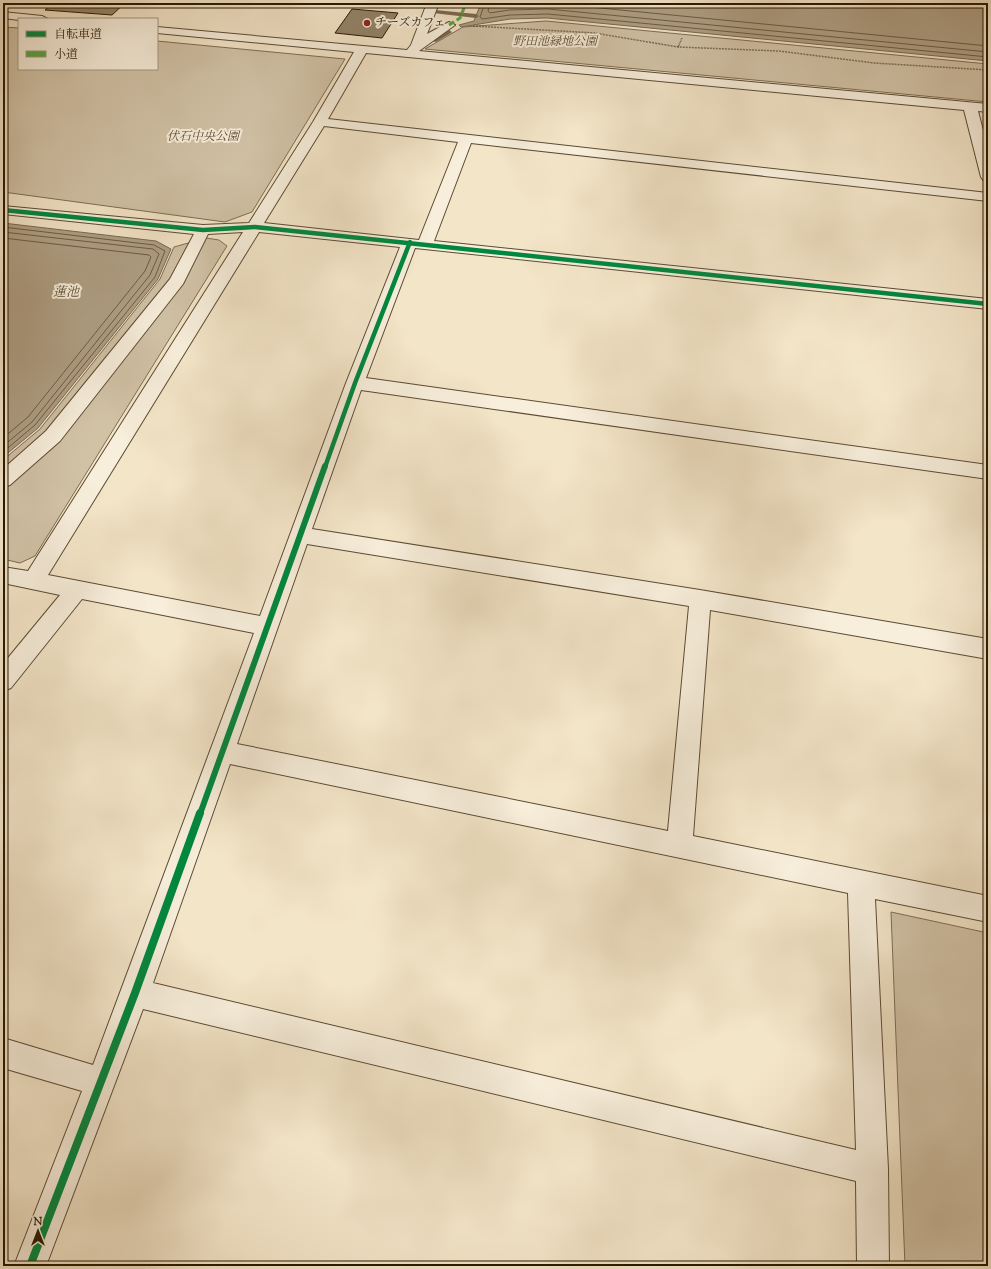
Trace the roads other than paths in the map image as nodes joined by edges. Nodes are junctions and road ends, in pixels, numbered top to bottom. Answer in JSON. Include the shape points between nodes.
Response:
{"nodes":[{"id":1,"x":10,"y":3,"type":"edge"},
{"id":2,"x":433,"y":3,"type":"edge"},
{"id":3,"x":3,"y":9,"type":"edge"},
{"id":4,"x":3,"y":15,"type":"edge"},
{"id":5,"x":32,"y":18,"type":"edge"},
{"id":6,"x":449,"y":25,"type":"road end"},
{"id":7,"x":158,"y":30,"type":"edge"},
{"id":8,"x":362,"y":49,"type":"junction"},
{"id":9,"x":414,"y":49,"type":"junction"},
{"id":10,"x":970,"y":106,"type":"junction"},
{"id":11,"x":988,"y":108,"type":"edge"},
{"id":12,"x":320,"y":122,"type":"junction"},
{"id":13,"x":466,"y":138,"type":"junction"},
{"id":14,"x":988,"y":176,"type":"edge"},
{"id":15,"x":988,"y":197,"type":"edge"},
{"id":16,"x":3,"y":210,"type":"edge"},
{"id":17,"x":256,"y":227,"type":"junction"},
{"id":18,"x":203,"y":230,"type":"junction"},
{"id":19,"x":418,"y":243,"type":"junction"},
{"id":20,"x":988,"y":304,"type":"edge"},
{"id":21,"x":355,"y":383,"type":"junction"},
{"id":22,"x":988,"y":472,"type":"edge"},
{"id":23,"x":3,"y":480,"type":"edge"},
{"id":24,"x":301,"y":535,"type":"junction"},
{"id":25,"x":3,"y":575,"type":"edge"},
{"id":26,"x":34,"y":580,"type":"junction"},
{"id":27,"x":78,"y":589,"type":"junction"},
{"id":28,"x":700,"y":599,"type":"junction"},
{"id":29,"x":268,"y":627,"type":"junction"},
{"id":30,"x":988,"y":649,"type":"edge"},
{"id":31,"x":3,"y":681,"type":"edge"},
{"id":32,"x":223,"y":752,"type":"junction"},
{"id":33,"x":679,"y":845,"type":"junction"},
{"id":34,"x":861,"y":883,"type":"junction"},
{"id":35,"x":988,"y":909,"type":"edge"},
{"id":36,"x":135,"y":993,"type":"junction"},
{"id":37,"x":3,"y":1053,"type":"edge"},
{"id":38,"x":100,"y":1082,"type":"junction"},
{"id":39,"x":872,"y":1169,"type":"junction"},
{"id":40,"x":30,"y":1266,"type":"edge"},
{"id":41,"x":873,"y":1266,"type":"edge"}],
"edges":[{"from":1,"to":3,"type":"street"},
{"from":2,"to":9,"type":"street"},
{"from":4,"to":5,"type":"street"},
{"from":6,"to":9,"type":"street"},
{"from":7,"to":8,"type":"street"},
{"from":8,"to":9,"type":"street"},
{"from":8,"to":12,"type":"street"},
{"from":9,"to":10,"type":"street"},
{"from":10,"to":11,"type":"street"},
{"from":10,"to":14,"type":"street"},
{"from":12,"to":13,"type":"street"},
{"from":12,"to":17,"type":"street"},
{"from":13,"to":15,"type":"street"},
{"from":13,"to":19,"type":"street"},
{"from":16,"to":18,"type":"street"},
{"from":17,"to":18,"type":"street"},
{"from":17,"to":19,"type":"street"},
{"from":17,"to":26,"type":"street"},
{"from":18,"to":23,"type":"street","via":[[177,281],[53,436]]},
{"from":19,"to":20,"type":"street"},
{"from":19,"to":21,"type":"street"},
{"from":21,"to":22,"type":"street"},
{"from":21,"to":24,"type":"street"},
{"from":24,"to":28,"type":"street"},
{"from":24,"to":29,"type":"street"},
{"from":25,"to":26,"type":"street"},
{"from":26,"to":27,"type":"street"},
{"from":27,"to":29,"type":"street"},
{"from":27,"to":31,"type":"street"},
{"from":28,"to":30,"type":"street"},
{"from":28,"to":33,"type":"street"},
{"from":29,"to":32,"type":"street"},
{"from":32,"to":33,"type":"street"},
{"from":32,"to":36,"type":"street"},
{"from":33,"to":34,"type":"street"},
{"from":34,"to":35,"type":"street"},
{"from":34,"to":39,"type":"street"},
{"from":36,"to":38,"type":"street"},
{"from":36,"to":39,"type":"street"},
{"from":37,"to":38,"type":"street"},
{"from":38,"to":40,"type":"street"},
{"from":39,"to":41,"type":"street"}]}
